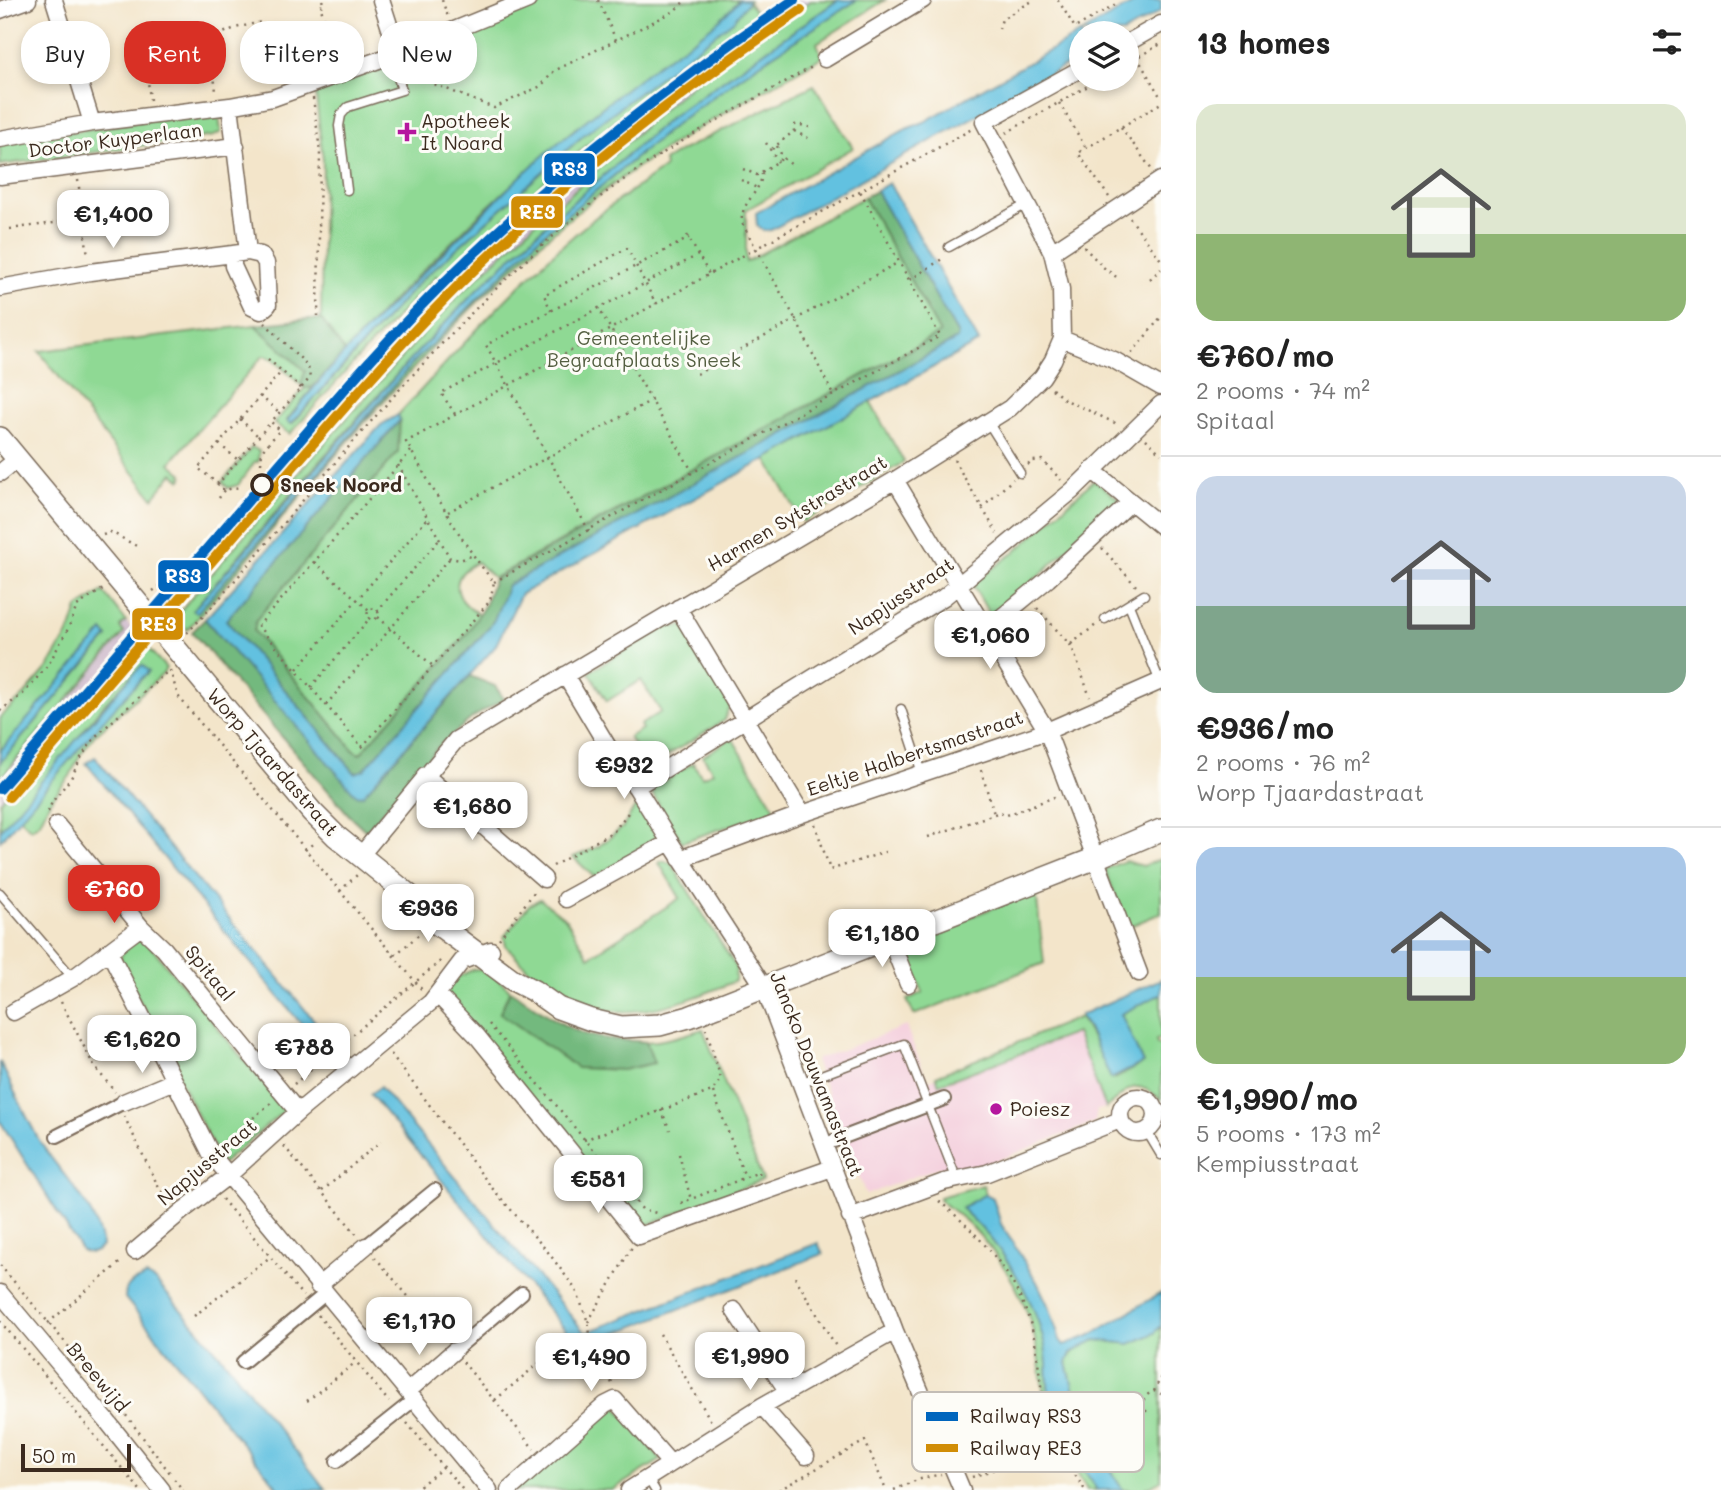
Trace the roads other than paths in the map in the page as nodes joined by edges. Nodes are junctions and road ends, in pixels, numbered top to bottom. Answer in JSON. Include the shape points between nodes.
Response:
{"nodes":[{"id":1,"x":28,"y":0,"type":"edge"},
{"id":2,"x":54,"y":0,"type":"edge"},
{"id":3,"x":381,"y":0,"type":"edge"},
{"id":4,"x":528,"y":0,"type":"edge"},
{"id":5,"x":923,"y":0,"type":"edge"},
{"id":6,"x":0,"y":10,"type":"edge"},
{"id":7,"x":386,"y":21,"type":"edge"},
{"id":8,"x":477,"y":21,"type":"edge"},
{"id":9,"x":1161,"y":24,"type":"edge"},
{"id":10,"x":1139,"y":36,"type":"edge"},
{"id":11,"x":825,"y":59,"type":"road end"},
{"id":12,"x":378,"y":61,"type":"edge"},
{"id":13,"x":1069,"y":75,"type":"edge"},
{"id":14,"x":401,"y":84,"type":"edge"},
{"id":15,"x":224,"y":107,"type":"junction"},
{"id":16,"x":92,"y":123,"type":"junction"},
{"id":17,"x":0,"y":139,"type":"edge"},
{"id":18,"x":236,"y":146,"type":"junction"},
{"id":19,"x":0,"y":176,"type":"edge"},
{"id":20,"x":1160,"y":180,"type":"edge"},
{"id":21,"x":347,"y":190,"type":"dead end"},
{"id":22,"x":1027,"y":204,"type":"junction"},
{"id":23,"x":949,"y":247,"type":"road end"},
{"id":24,"x":1052,"y":252,"type":"junction"},
{"id":25,"x":240,"y":253,"type":"junction"},
{"id":26,"x":0,"y":288,"type":"edge"},
{"id":27,"x":1062,"y":339,"type":"junction"},
{"id":28,"x":1161,"y":387,"type":"edge"},
{"id":29,"x":1161,"y":404,"type":"edge"},
{"id":30,"x":988,"y":422,"type":"junction"},
{"id":31,"x":0,"y":438,"type":"edge"},
{"id":32,"x":17,"y":459,"type":"junction"},
{"id":33,"x":1093,"y":470,"type":"junction"},
{"id":34,"x":0,"y":473,"type":"edge"},
{"id":35,"x":1020,"y":473,"type":"dead end"},
{"id":36,"x":895,"y":480,"type":"junction"},
{"id":37,"x":1131,"y":502,"type":"junction"},
{"id":38,"x":1161,"y":526,"type":"edge"},
{"id":39,"x":957,"y":585,"type":"junction"},
{"id":40,"x":1144,"y":595,"type":"road end"},
{"id":41,"x":1129,"y":605,"type":"junction"},
{"id":42,"x":678,"y":608,"type":"junction"},
{"id":43,"x":1105,"y":619,"type":"road end"},
{"id":44,"x":986,"y":630,"type":"junction"},
{"id":45,"x":565,"y":675,"type":"junction"},
{"id":46,"x":1160,"y":681,"type":"edge"},
{"id":47,"x":901,"y":709,"type":"dead end"},
{"id":48,"x":745,"y":719,"type":"junction"},
{"id":49,"x":1047,"y":731,"type":"junction"},
{"id":50,"x":922,"y":773,"type":"junction"},
{"id":51,"x":425,"y":775,"type":"junction"},
{"id":52,"x":638,"y":789,"type":"junction"},
{"id":53,"x":806,"y":813,"type":"junction"},
{"id":54,"x":57,"y":825,"type":"road end"},
{"id":55,"x":1161,"y":830,"type":"edge"},
{"id":56,"x":670,"y":842,"type":"junction"},
{"id":57,"x":1096,"y":858,"type":"junction"},
{"id":58,"x":365,"y":859,"type":"junction"},
{"id":59,"x":681,"y":859,"type":"junction"},
{"id":60,"x":544,"y":879,"type":"road end"},
{"id":61,"x":0,"y":894,"type":"edge"},
{"id":62,"x":566,"y":899,"type":"dead end"},
{"id":63,"x":141,"y":927,"type":"junction"},
{"id":64,"x":890,"y":939,"type":"junction"},
{"id":65,"x":109,"y":951,"type":"junction"},
{"id":66,"x":484,"y":953,"type":"junction"},
{"id":67,"x":1139,"y":972,"type":"dead end"},
{"id":68,"x":73,"y":978,"type":"junction"},
{"id":69,"x":908,"y":984,"type":"dead end"},
{"id":70,"x":764,"y":987,"type":"junction"},
{"id":71,"x":435,"y":998,"type":"junction"},
{"id":72,"x":13,"y":1012,"type":"dead end"},
{"id":73,"x":174,"y":1081,"type":"junction"},
{"id":74,"x":800,"y":1083,"type":"junction"},
{"id":75,"x":944,"y":1099,"type":"dead end"},
{"id":76,"x":121,"y":1104,"type":"joint"},
{"id":77,"x":928,"y":1105,"type":"junction"},
{"id":78,"x":1158,"y":1110,"type":"edge"},
{"id":79,"x":298,"y":1112,"type":"junction"},
{"id":80,"x":1121,"y":1120,"type":"junction"},
{"id":81,"x":1146,"y":1130,"type":"junction"},
{"id":82,"x":57,"y":1136,"type":"dead end"},
{"id":83,"x":823,"y":1145,"type":"junction"},
{"id":84,"x":1161,"y":1155,"type":"edge"},
{"id":85,"x":832,"y":1168,"type":"junction"},
{"id":86,"x":229,"y":1175,"type":"junction"},
{"id":87,"x":957,"y":1180,"type":"junction"},
{"id":88,"x":435,"y":1190,"type":"dead end"},
{"id":89,"x":850,"y":1217,"type":"junction"},
{"id":90,"x":366,"y":1246,"type":"joint"},
{"id":91,"x":135,"y":1251,"type":"road end"},
{"id":92,"x":322,"y":1290,"type":"junction"},
{"id":93,"x":0,"y":1293,"type":"edge"},
{"id":94,"x":522,"y":1293,"type":"dead end"},
{"id":95,"x":734,"y":1310,"type":"dead end"},
{"id":96,"x":895,"y":1331,"type":"junction"},
{"id":97,"x":454,"y":1351,"type":"joint"},
{"id":98,"x":243,"y":1362,"type":"dead end"},
{"id":99,"x":788,"y":1392,"type":"junction"},
{"id":100,"x":921,"y":1392,"type":"edge"},
{"id":101,"x":412,"y":1395,"type":"junction"},
{"id":102,"x":762,"y":1406,"type":"junction"},
{"id":103,"x":806,"y":1456,"type":"dead end"},
{"id":104,"x":337,"y":1461,"type":"dead end"},
{"id":105,"x":670,"y":1462,"type":"junction"},
{"id":106,"x":651,"y":1483,"type":"edge"},
{"id":107,"x":162,"y":1490,"type":"edge"},
{"id":108,"x":489,"y":1490,"type":"edge"},
{"id":109,"x":509,"y":1490,"type":"edge"},
{"id":110,"x":629,"y":1490,"type":"edge"}],
"edges":[{"from":1,"to":6,"type":"street"},
{"from":2,"to":16,"type":"street"},
{"from":3,"to":7,"type":"street"},
{"from":4,"to":8,"type":"street","name":"Doctor Kuyperlaan"},
{"from":5,"to":11,"type":"street"},
{"from":9,"to":10,"type":"street"},
{"from":12,"to":15,"type":"street","name":"Doctor Kuyperlaan","via":[[283,94]]},
{"from":13,"to":22,"type":"street","name":"Harmen Sytstrastraat","via":[[984,122]]},
{"from":14,"to":21,"type":"lane","via":[[402,90],[348,107],[341,115]]},
{"from":15,"to":16,"type":"street","name":"Doctor Kuyperlaan"},
{"from":15,"to":18,"type":"street"},
{"from":16,"to":17,"type":"street","name":"Doctor Kuyperlaan"},
{"from":18,"to":19,"type":"street","name":"Doctor Kuyperlaan"},
{"from":18,"to":25,"type":"street"},
{"from":20,"to":24,"type":"street"},
{"from":22,"to":23,"type":"lane"},
{"from":22,"to":24,"type":"street","name":"Harmen Sytstrastraat"},
{"from":24,"to":27,"type":"street","name":"Harmen Sytstrastraat","via":[[1061,289]]},
{"from":25,"to":25,"type":"street","via":[[233,266],[252,307],[261,311],[268,305],[266,263],[261,255]]},
{"from":25,"to":26,"type":"street"},
{"from":27,"to":28,"type":"street"},
{"from":27,"to":30,"type":"street","name":"Harmen Sytstrastraat","via":[[1040,379]]},
{"from":29,"to":33,"type":"street","name":"Napjusstraat"},
{"from":30,"to":35,"type":"lane"},
{"from":30,"to":36,"type":"street","name":"Harmen Sytstrastraat"},
{"from":31,"to":32,"type":"main road","name":"Worp Tjaardastraat"},
{"from":32,"to":34,"type":"street"},
{"from":32,"to":58,"type":"main road","name":"Worp Tjaardastraat","via":[[148,617],[176,662],[312,812]]},
{"from":33,"to":37,"type":"street"},
{"from":33,"to":39,"type":"street","name":"Napjusstraat"},
{"from":36,"to":39,"type":"street"},
{"from":36,"to":42,"type":"street","name":"Harmen Sytstrastraat"},
{"from":37,"to":38,"type":"street"},
{"from":37,"to":44,"type":"street"},
{"from":39,"to":44,"type":"street"},
{"from":39,"to":48,"type":"street","name":"Napjusstraat"},
{"from":40,"to":41,"type":"lane"},
{"from":41,"to":43,"type":"lane"},
{"from":41,"to":46,"type":"lane"},
{"from":42,"to":45,"type":"street","name":"Harmen Sytstrastraat"},
{"from":42,"to":48,"type":"street"},
{"from":44,"to":49,"type":"street"},
{"from":45,"to":51,"type":"street","name":"Harmen Sytstrastraat","via":[[456,740]]},
{"from":45,"to":52,"type":"street"},
{"from":46,"to":49,"type":"street","name":"Eeltje Halbertsmastraat"},
{"from":47,"to":50,"type":"lane"},
{"from":48,"to":52,"type":"street","name":"Napjusstraat"},
{"from":48,"to":53,"type":"street"},
{"from":49,"to":50,"type":"street","name":"Eeltje Halbertsmastraat"},
{"from":49,"to":57,"type":"street"},
{"from":50,"to":53,"type":"street","name":"Eeltje Halbertsmastraat"},
{"from":51,"to":58,"type":"street","name":"Harmen Sytstrastraat"},
{"from":51,"to":60,"type":"street"},
{"from":52,"to":56,"type":"street"},
{"from":53,"to":59,"type":"street","name":"Eeltje Halbertsmastraat"},
{"from":54,"to":63,"type":"street","name":"Spitaal"},
{"from":55,"to":57,"type":"main road","name":"Worp Tjaardastraat"},
{"from":56,"to":59,"type":"street","name":"Jancko Douwamastraat"},
{"from":56,"to":62,"type":"street"},
{"from":57,"to":64,"type":"main road","name":"Worp Tjaardastraat"},
{"from":57,"to":67,"type":"street"},
{"from":58,"to":66,"type":"main road","name":"Worp Tjaardastraat","via":[[410,896],[439,911]]},
{"from":59,"to":70,"type":"street","name":"Jancko Douwamastraat"},
{"from":61,"to":68,"type":"lane"},
{"from":63,"to":65,"type":"street"},
{"from":63,"to":79,"type":"street","name":"Spitaal"},
{"from":64,"to":69,"type":"street"},
{"from":64,"to":70,"type":"main road","name":"Worp Tjaardastraat"},
{"from":65,"to":68,"type":"street"},
{"from":65,"to":73,"type":"street"},
{"from":66,"to":70,"type":"main road","name":"Worp Tjaardastraat","via":[[526,979],[534,991],[558,1008],[621,1027],[660,1025]]},
{"from":66,"to":71,"type":"street","name":"Napjusstraat","via":[[462,961]]},
{"from":68,"to":72,"type":"street"},
{"from":70,"to":74,"type":"street","name":"Jancko Douwamastraat"},
{"from":71,"to":79,"type":"street","name":"Napjusstraat"},
{"from":71,"to":85,"type":"street","via":[[477,1036],[639,1237]]},
{"from":73,"to":76,"type":"street"},
{"from":73,"to":86,"type":"street","via":[[211,1154]]},
{"from":74,"to":77,"type":"lane","via":[[904,1044]]},
{"from":74,"to":83,"type":"street","name":"Jancko Douwamastraat"},
{"from":75,"to":77,"type":"street"},
{"from":76,"to":82,"type":"street"},
{"from":77,"to":83,"type":"street"},
{"from":77,"to":87,"type":"lane"},
{"from":78,"to":80,"type":"street","via":[[1145,1098],[1132,1097],[1121,1108]]},
{"from":78,"to":81,"type":"street"},
{"from":79,"to":86,"type":"street","name":"Napjusstraat"},
{"from":80,"to":81,"type":"street","via":[[1131,1131]]},
{"from":80,"to":87,"type":"street"},
{"from":81,"to":84,"type":"lane"},
{"from":83,"to":85,"type":"street","name":"Jancko Douwamastraat"},
{"from":85,"to":89,"type":"street","name":"Jancko Douwamastraat"},
{"from":86,"to":91,"type":"street","name":"Napjusstraat"},
{"from":86,"to":92,"type":"street"},
{"from":87,"to":89,"type":"street"},
{"from":88,"to":90,"type":"street"},
{"from":89,"to":96,"type":"street","name":"Jancko Douwamastraat"},
{"from":90,"to":92,"type":"street"},
{"from":92,"to":98,"type":"street","via":[[311,1306]]},
{"from":92,"to":101,"type":"street"},
{"from":93,"to":107,"type":"street","name":"Breewijd"},
{"from":94,"to":97,"type":"street"},
{"from":95,"to":99,"type":"street"},
{"from":96,"to":99,"type":"street"},
{"from":96,"to":100,"type":"street","name":"Jancko Douwamastraat"},
{"from":97,"to":101,"type":"street"},
{"from":99,"to":102,"type":"street"},
{"from":101,"to":104,"type":"street","via":[[398,1413]]},
{"from":101,"to":108,"type":"street"},
{"from":102,"to":103,"type":"street"},
{"from":102,"to":105,"type":"street"},
{"from":105,"to":106,"type":"street"},
{"from":105,"to":109,"type":"street","via":[[615,1400]]},
{"from":106,"to":110,"type":"street"}]}
